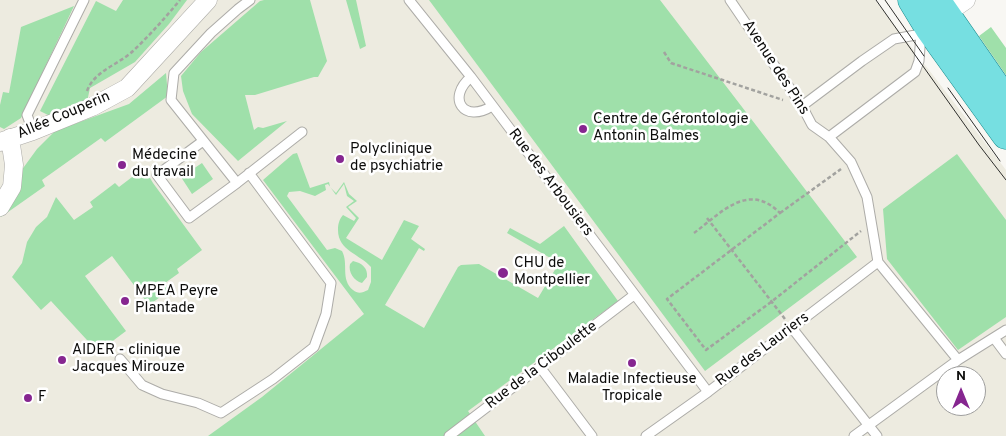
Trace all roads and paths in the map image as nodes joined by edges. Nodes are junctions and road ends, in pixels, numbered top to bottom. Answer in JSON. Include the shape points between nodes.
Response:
{"nodes":[{"id":1,"x":84,"y":0,"type":"edge"},
{"id":2,"x":180,"y":0,"type":"edge"},
{"id":3,"x":208,"y":0,"type":"edge"},
{"id":4,"x":250,"y":0,"type":"edge"},
{"id":5,"x":409,"y":0,"type":"edge"},
{"id":6,"x":730,"y":0,"type":"edge"},
{"id":7,"x":898,"y":0,"type":"edge"},
{"id":8,"x":912,"y":0,"type":"edge"},
{"id":9,"x":940,"y":16,"type":"edge"},
{"id":10,"x":664,"y":52,"type":"dead end"},
{"id":11,"x":471,"y":77,"type":"junction"},
{"id":12,"x":1006,"y":101,"type":"edge"},
{"id":13,"x":492,"y":106,"type":"junction"},
{"id":14,"x":802,"y":106,"type":"junction"},
{"id":15,"x":92,"y":107,"type":"junction"},
{"id":16,"x":1006,"y":113,"type":"edge"},
{"id":17,"x":33,"y":131,"type":"junction"},
{"id":18,"x":302,"y":132,"type":"dead end"},
{"id":19,"x":1006,"y":135,"type":"edge"},
{"id":20,"x":829,"y":137,"type":"junction"},
{"id":21,"x":5,"y":140,"type":"edge"},
{"id":22,"x":203,"y":141,"type":"junction"},
{"id":23,"x":851,"y":162,"type":"junction"},
{"id":24,"x":249,"y":174,"type":"junction"},
{"id":25,"x":237,"y":183,"type":"junction"},
{"id":26,"x":0,"y":207,"type":"edge"},
{"id":27,"x":780,"y":213,"type":"junction"},
{"id":28,"x":708,"y":220,"type":"junction"},
{"id":29,"x":872,"y":223,"type":"junction"},
{"id":30,"x":694,"y":233,"type":"dead end"},
{"id":31,"x":731,"y":250,"type":"junction"},
{"id":32,"x":878,"y":262,"type":"junction"},
{"id":33,"x":634,"y":295,"type":"junction"},
{"id":34,"x":771,"y":302,"type":"junction"},
{"id":35,"x":792,"y":328,"type":"junction"},
{"id":36,"x":1006,"y":330,"type":"edge"},
{"id":37,"x":994,"y":338,"type":"junction"},
{"id":38,"x":1006,"y":354,"type":"edge"},
{"id":39,"x":120,"y":359,"type":"dead end"},
{"id":40,"x":958,"y":360,"type":"junction"},
{"id":41,"x":540,"y":367,"type":"junction"},
{"id":42,"x":708,"y":392,"type":"junction"},
{"id":43,"x":869,"y":425,"type":"junction"},
{"id":44,"x":449,"y":436,"type":"edge"},
{"id":45,"x":592,"y":436,"type":"edge"},
{"id":46,"x":646,"y":436,"type":"edge"},
{"id":47,"x":854,"y":436,"type":"edge"},
{"id":48,"x":877,"y":436,"type":"edge"}],
"edges":[{"from":1,"to":17,"type":"lane","via":[[28,115]]},
{"from":2,"to":15,"type":"path","via":[[131,53],[103,71],[89,85],[87,92]]},
{"from":3,"to":15,"type":"street","name":"Allée Couperin","via":[[127,88]]},
{"from":4,"to":22,"type":"lane","via":[[211,33],[174,73],[171,100]]},
{"from":5,"to":11,"type":"lane","name":"Rue des Arbousiers"},
{"from":6,"to":14,"type":"lane","name":"Avenue des Pins"},
{"from":7,"to":9,"type":"main road"},
{"from":8,"to":9,"type":"main road"},
{"from":9,"to":12,"type":"main road"},
{"from":9,"to":14,"type":"lane","via":[[894,39]]},
{"from":9,"to":16,"type":"main road"},
{"from":9,"to":19,"type":"main road"},
{"from":9,"to":20,"type":"lane","via":[[914,72]]},
{"from":10,"to":14,"type":"path","via":[[671,63]]},
{"from":11,"to":13,"type":"lane","name":"Rue des Arbousiers"},
{"from":11,"to":13,"type":"lane","via":[[460,90],[461,105],[476,112]]},
{"from":13,"to":33,"type":"lane","name":"Rue des Arbousiers"},
{"from":14,"to":20,"type":"lane","name":"Avenue des Pins","via":[[812,125]]},
{"from":15,"to":17,"type":"street","name":"Allée Couperin"},
{"from":17,"to":21,"type":"street","name":"Allée Couperin"},
{"from":18,"to":24,"type":"lane"},
{"from":20,"to":23,"type":"lane","name":"Avenue des Pins"},
{"from":21,"to":26,"type":"street","via":[[14,165],[12,187]]},
{"from":22,"to":25,"type":"lane"},
{"from":22,"to":25,"type":"lane","via":[[157,175],[189,218]]},
{"from":23,"to":27,"type":"path"},
{"from":23,"to":29,"type":"lane","name":"Avenue des Pins","via":[[867,197]]},
{"from":24,"to":25,"type":"lane"},
{"from":24,"to":39,"type":"lane","via":[[331,283],[326,314],[314,347],[221,413],[142,385]]},
{"from":27,"to":28,"type":"path","via":[[764,203],[745,200]]},
{"from":27,"to":31,"type":"path"},
{"from":28,"to":30,"type":"path"},
{"from":28,"to":31,"type":"path"},
{"from":29,"to":32,"type":"lane","name":"Avenue des Pins"},
{"from":29,"to":34,"type":"path"},
{"from":31,"to":34,"type":"path"},
{"from":31,"to":34,"type":"path","via":[[667,299],[706,350]]},
{"from":32,"to":35,"type":"lane","name":"Rue des Lauriers"},
{"from":32,"to":40,"type":"lane"},
{"from":33,"to":41,"type":"lane","name":"Rue de la Ciboulette"},
{"from":33,"to":42,"type":"lane","name":"Rue des Arbousiers"},
{"from":34,"to":35,"type":"path"},
{"from":35,"to":42,"type":"lane","name":"Rue des Lauriers"},
{"from":35,"to":43,"type":"lane"},
{"from":36,"to":37,"type":"lane"},
{"from":37,"to":38,"type":"lane"},
{"from":37,"to":40,"type":"lane"},
{"from":40,"to":43,"type":"lane"},
{"from":41,"to":44,"type":"lane","name":"Rue de la Ciboulette"},
{"from":41,"to":45,"type":"lane"},
{"from":42,"to":46,"type":"lane","name":"Rue des Lauriers"},
{"from":43,"to":47,"type":"lane"},
{"from":43,"to":48,"type":"lane"}]}
